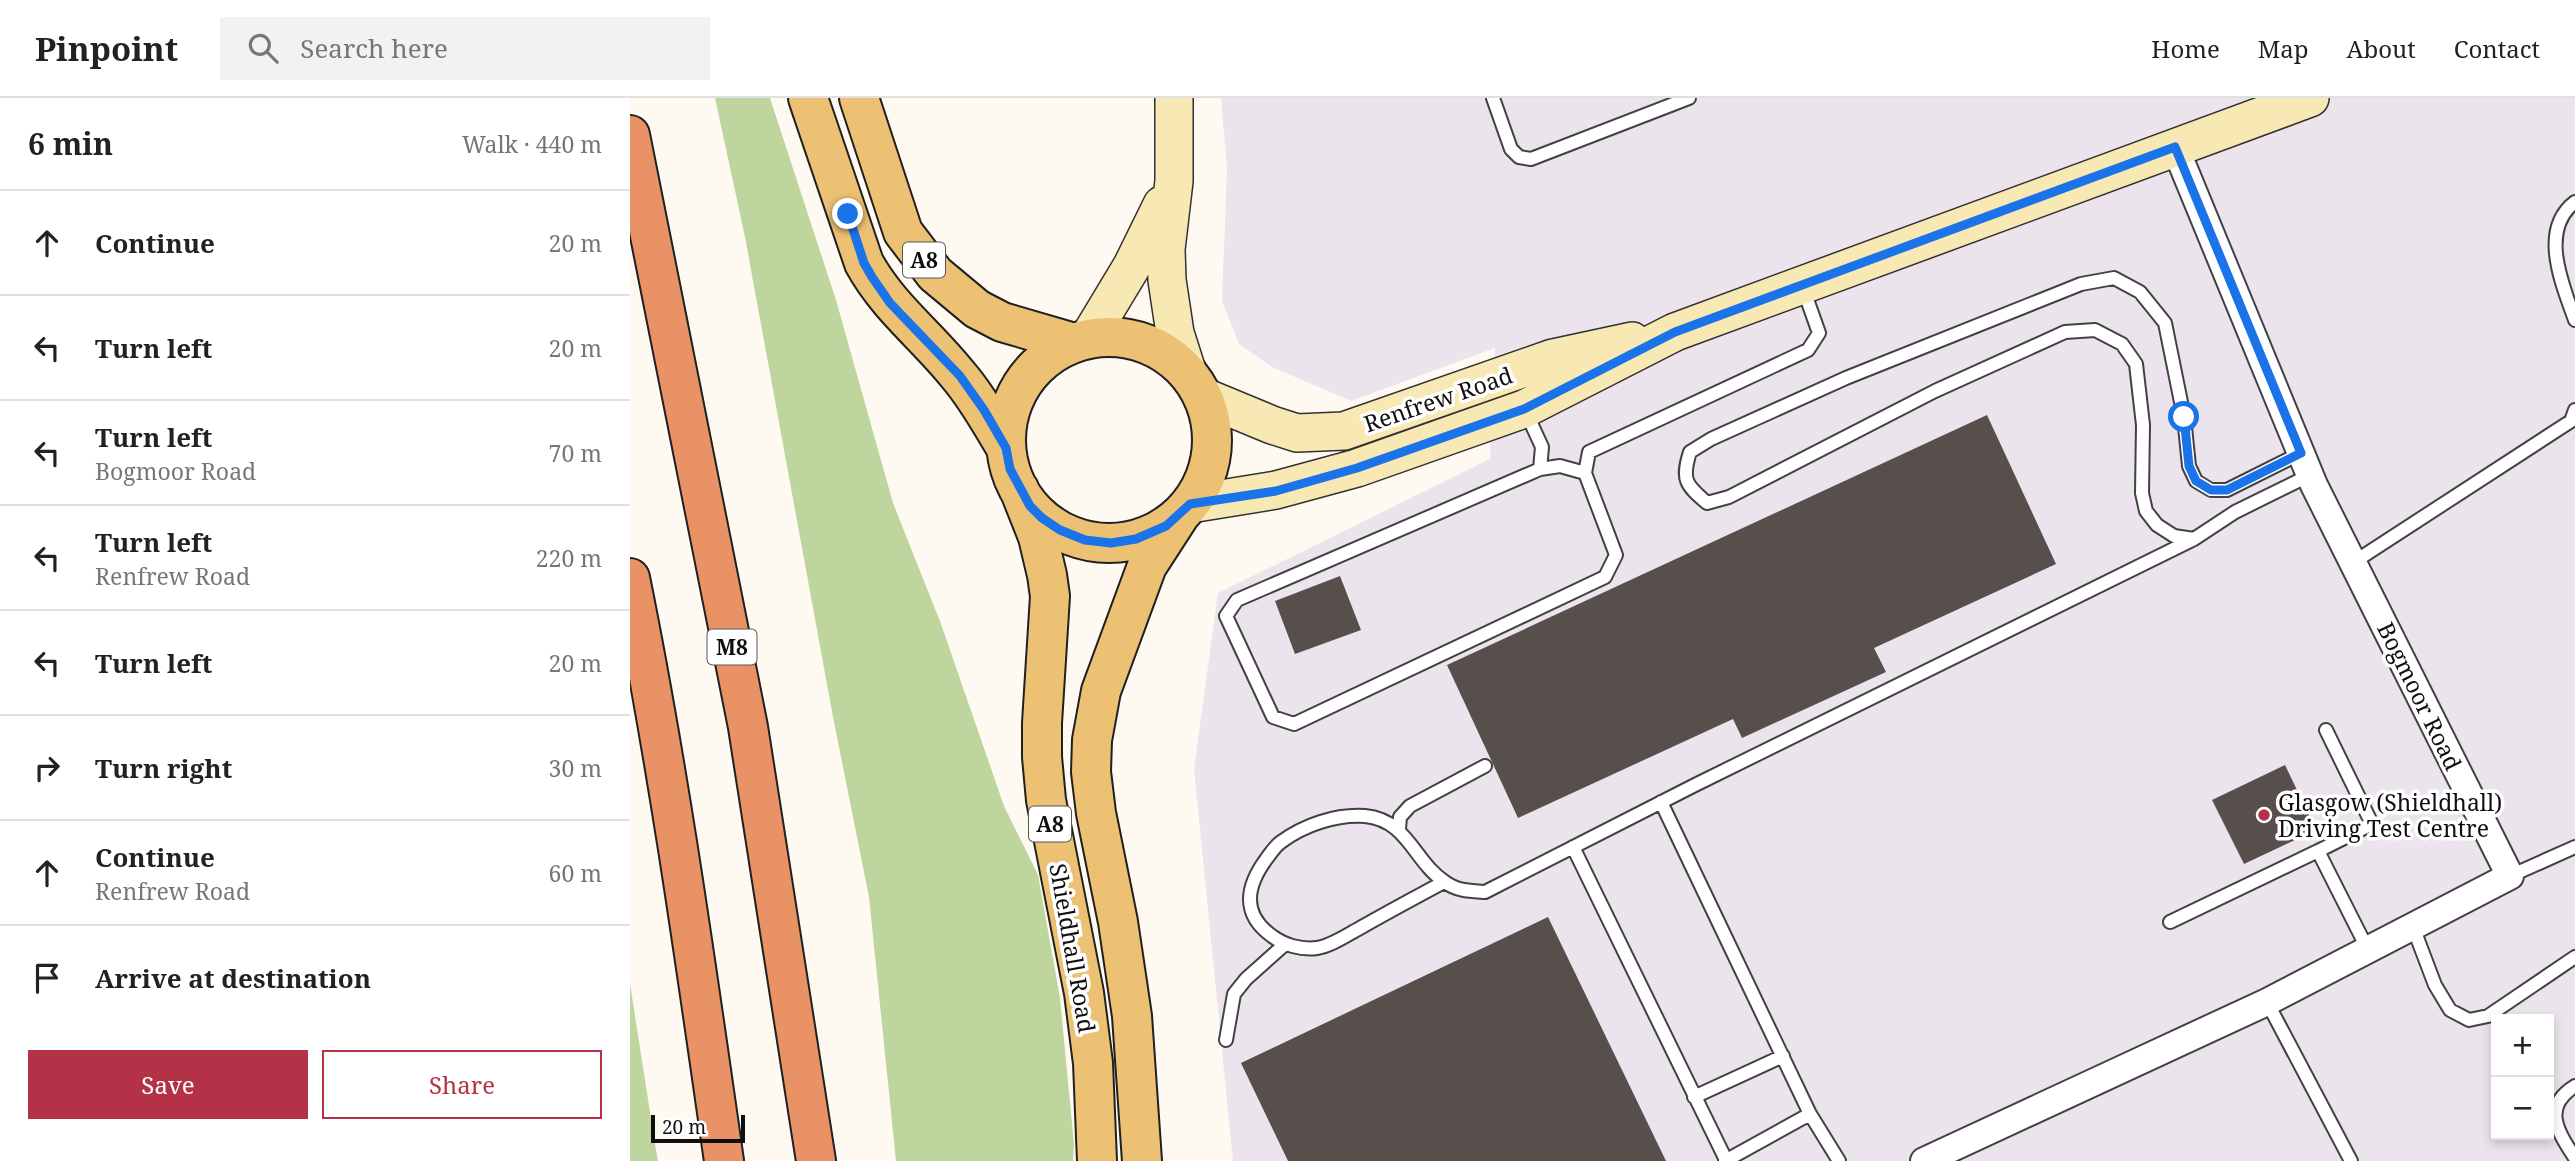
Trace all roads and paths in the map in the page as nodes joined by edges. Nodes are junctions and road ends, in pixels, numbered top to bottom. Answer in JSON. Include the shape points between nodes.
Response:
{"nodes":[{"id":1,"x":808,"y":98,"type":"edge"},
{"id":2,"x":859,"y":98,"type":"edge"},
{"id":3,"x":1174,"y":98,"type":"edge"},
{"id":4,"x":1493,"y":98,"type":"edge"},
{"id":5,"x":1689,"y":98,"type":"edge"},
{"id":6,"x":2310,"y":98,"type":"edge"},
{"id":7,"x":630,"y":135,"type":"edge"},
{"id":8,"x":2175,"y":147,"type":"junction"},
{"id":9,"x":1174,"y":181,"type":"junction"},
{"id":10,"x":2575,"y":202,"type":"edge"},
{"id":11,"x":1801,"y":284,"type":"junction"},
{"id":12,"x":2575,"y":320,"type":"edge"},
{"id":13,"x":1675,"y":332,"type":"junction"},
{"id":14,"x":1081,"y":341,"type":"junction"},
{"id":15,"x":1195,"y":385,"type":"junction"},
{"id":16,"x":1524,"y":409,"type":"junction"},
{"id":17,"x":2575,"y":410,"type":"edge"},
{"id":18,"x":1006,"y":448,"type":"junction"},
{"id":19,"x":2305,"y":464,"type":"junction"},
{"id":20,"x":1540,"y":469,"type":"junction"},
{"id":21,"x":1585,"y":473,"type":"junction"},
{"id":22,"x":1019,"y":489,"type":"junction"},
{"id":23,"x":1185,"y":509,"type":"junction"},
{"id":24,"x":2194,"y":539,"type":"junction"},
{"id":25,"x":2354,"y":562,"type":"junction"},
{"id":26,"x":630,"y":578,"type":"edge"},
{"id":27,"x":2326,"y":730,"type":"dead end"},
{"id":28,"x":1485,"y":766,"type":"dead end"},
{"id":29,"x":1661,"y":802,"type":"junction"},
{"id":30,"x":1399,"y":829,"type":"junction"},
{"id":31,"x":1573,"y":847,"type":"junction"},
{"id":32,"x":2575,"y":847,"type":"edge"},
{"id":33,"x":2319,"y":851,"type":"junction"},
{"id":34,"x":2510,"y":876,"type":"junction"},
{"id":35,"x":1444,"y":882,"type":"junction"},
{"id":36,"x":2170,"y":922,"type":"dead end"},
{"id":37,"x":2413,"y":928,"type":"junction"},
{"id":38,"x":1284,"y":945,"type":"junction"},
{"id":39,"x":2368,"y":951,"type":"junction"},
{"id":40,"x":2575,"y":957,"type":"edge"},
{"id":41,"x":2267,"y":1002,"type":"junction"},
{"id":42,"x":1226,"y":1040,"type":"dead end"},
{"id":43,"x":1783,"y":1056,"type":"junction"},
{"id":44,"x":2575,"y":1086,"type":"edge"},
{"id":45,"x":1694,"y":1097,"type":"junction"},
{"id":46,"x":1810,"y":1114,"type":"junction"},
{"id":47,"x":2575,"y":1158,"type":"edge"},
{"id":48,"x":724,"y":1161,"type":"edge"},
{"id":49,"x":816,"y":1161,"type":"edge"},
{"id":50,"x":1097,"y":1161,"type":"edge"},
{"id":51,"x":1142,"y":1161,"type":"edge"},
{"id":52,"x":1725,"y":1161,"type":"edge"},
{"id":53,"x":1839,"y":1161,"type":"edge"},
{"id":54,"x":1924,"y":1161,"type":"edge"},
{"id":55,"x":2351,"y":1161,"type":"edge"}],
"edges":[{"from":1,"to":18,"type":"main road","number":"A8","via":[[864,263],[890,303],[960,376]]},
{"from":2,"to":14,"type":"main road","number":"A8","via":[[903,232],[934,274],[977,309],[1002,322]]},
{"from":3,"to":9,"type":"street"},
{"from":4,"to":5,"type":"lane","via":[[1511,149],[1519,158],[1531,159]]},
{"from":6,"to":8,"type":"street","name":"Renfrew Road"},
{"from":7,"to":49,"type":"highway","number":"M8","via":[[748,727]]},
{"from":8,"to":11,"type":"street","name":"Renfrew Road"},
{"from":8,"to":19,"type":"street","name":"Bogmoor Road"},
{"from":9,"to":14,"type":"street","via":[[1132,266]]},
{"from":9,"to":15,"type":"street","via":[[1167,280],[1175,332]]},
{"from":10,"to":12,"type":"lane","via":[[2559,225],[2556,266]]},
{"from":11,"to":13,"type":"street","name":"Renfrew Road"},
{"from":11,"to":21,"type":"lane","via":[[1819,333],[1808,350],[1590,452]]},
{"from":13,"to":15,"type":"street","name":"Renfrew Road","via":[[1553,358],[1344,431],[1297,433]]},
{"from":13,"to":16,"type":"street","name":"Renfrew Road"},
{"from":14,"to":15,"type":"main road","via":[[1130,339],[1157,349]]},
{"from":14,"to":18,"type":"main road","via":[[1048,357],[1027,377],[1008,421]]},
{"from":15,"to":23,"type":"main road","via":[[1210,418],[1212,441],[1200,489]]},
{"from":16,"to":20,"type":"lane","via":[[1542,447]]},
{"from":16,"to":23,"type":"street","name":"Renfrew Road","via":[[1357,468],[1276,491]]},
{"from":17,"to":25,"type":"lane","via":[[2571,421]]},
{"from":18,"to":22,"type":"main road"},
{"from":19,"to":24,"type":"lane"},
{"from":19,"to":24,"type":"lane","via":[[2227,490],[2211,490],[2196,481],[2189,466],[2165,323],[2140,292],[2115,278],[2081,284],[1846,378],[1723,433],[1690,452],[1684,470],[1689,487],[1707,503],[1729,497],[1947,385],[2065,332],[2095,330],[2122,344],[2136,364],[2146,511],[2174,536]]},
{"from":19,"to":25,"type":"street","name":"Bogmoor Road"},
{"from":20,"to":21,"type":"lane","via":[[1560,466]]},
{"from":20,"to":21,"type":"lane","via":[[1237,600],[1226,616],[1273,717],[1294,724],[1605,577],[1616,555]]},
{"from":22,"to":23,"type":"main road","via":[[1042,518],[1085,540],[1111,543],[1136,539],[1166,526]]},
{"from":22,"to":50,"type":"main road","name":"Shieldhall Road","number":"A8","via":[[1038,537],[1050,596],[1042,757],[1046,800],[1086,1004]]},
{"from":23,"to":51,"type":"main road","name":"Shieldhall Road","number":"A8","via":[[1147,566],[1101,691],[1092,740],[1096,813],[1132,1016]]},
{"from":24,"to":29,"type":"lane"},
{"from":25,"to":34,"type":"street","name":"Bogmoor Road"},
{"from":26,"to":48,"type":"highway","via":[[686,899]]},
{"from":27,"to":33,"type":"lane","via":[[2372,824]]},
{"from":28,"to":30,"type":"lane","via":[[1410,806],[1400,817]]},
{"from":29,"to":31,"type":"lane"},
{"from":29,"to":43,"type":"lane"},
{"from":30,"to":35,"type":"lane"},
{"from":30,"to":38,"type":"lane","via":[[1367,816],[1332,818],[1279,843],[1259,869],[1251,887],[1250,907],[1261,928]]},
{"from":31,"to":35,"type":"lane","via":[[1485,892],[1462,891]]},
{"from":31,"to":45,"type":"lane"},
{"from":32,"to":34,"type":"lane"},
{"from":33,"to":36,"type":"lane"},
{"from":33,"to":39,"type":"lane"},
{"from":34,"to":37,"type":"street"},
{"from":35,"to":38,"type":"lane","via":[[1340,939],[1317,948]]},
{"from":37,"to":39,"type":"street"},
{"from":37,"to":40,"type":"lane","via":[[2445,1002],[2469,1020],[2488,1016]]},
{"from":38,"to":42,"type":"lane","via":[[1234,995]]},
{"from":39,"to":41,"type":"street"},
{"from":41,"to":54,"type":"street"},
{"from":41,"to":55,"type":"lane"},
{"from":43,"to":45,"type":"lane"},
{"from":43,"to":46,"type":"lane"},
{"from":44,"to":47,"type":"lane","via":[[2562,1094],[2554,1113],[2559,1135]]},
{"from":45,"to":52,"type":"lane"},
{"from":46,"to":52,"type":"lane"},
{"from":46,"to":53,"type":"lane"}]}
